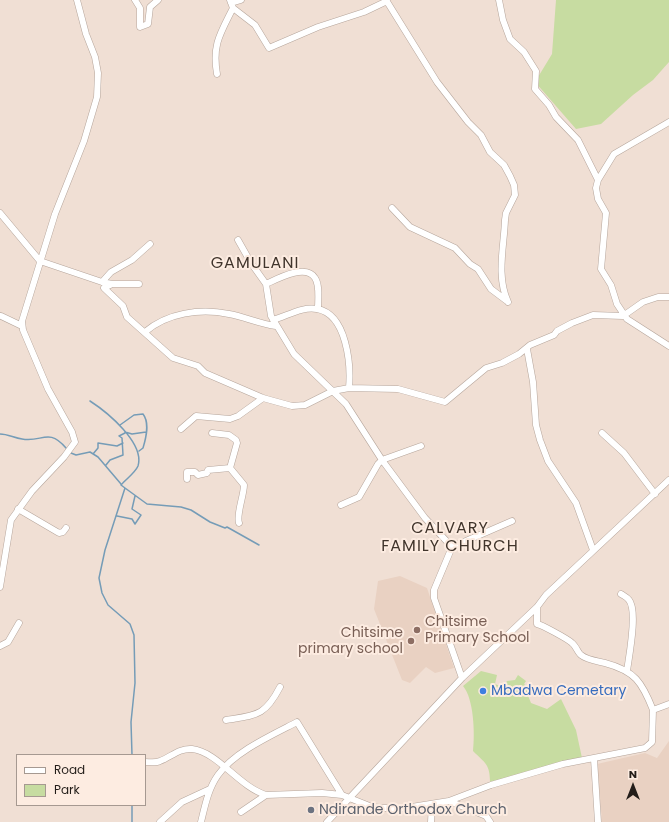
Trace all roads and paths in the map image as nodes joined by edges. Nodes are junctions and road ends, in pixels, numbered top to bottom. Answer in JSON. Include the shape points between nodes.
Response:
{"nodes":[{"id":1,"x":77,"y":0,"type":"edge"},
{"id":2,"x":135,"y":0,"type":"edge"},
{"id":3,"x":158,"y":0,"type":"edge"},
{"id":4,"x":241,"y":0,"type":"edge"},
{"id":5,"x":499,"y":0,"type":"edge"},
{"id":6,"x":386,"y":1,"type":"edge"},
{"id":7,"x":231,"y":4,"type":"edge"},
{"id":8,"x":217,"y":74,"type":"dead end"},
{"id":9,"x":669,"y":122,"type":"edge"},
{"id":10,"x":598,"y":180,"type":"junction"},
{"id":11,"x":392,"y":208,"type":"dead end"},
{"id":12,"x":0,"y":213,"type":"edge"},
{"id":13,"x":238,"y":240,"type":"dead end"},
{"id":14,"x":150,"y":244,"type":"dead end"},
{"id":15,"x":40,"y":261,"type":"junction"},
{"id":16,"x":102,"y":282,"type":"junction"},
{"id":17,"x":112,"y":284,"type":"junction"},
{"id":18,"x":139,"y":284,"type":"dead end"},
{"id":19,"x":266,"y":284,"type":"junction"},
{"id":20,"x":669,"y":296,"type":"edge"},
{"id":21,"x":318,"y":309,"type":"junction"},
{"id":22,"x":0,"y":315,"type":"edge"},
{"id":23,"x":623,"y":316,"type":"junction"},
{"id":24,"x":273,"y":320,"type":"junction"},
{"id":25,"x":22,"y":326,"type":"junction"},
{"id":26,"x":276,"y":326,"type":"junction"},
{"id":27,"x":145,"y":332,"type":"junction"},
{"id":28,"x":669,"y":346,"type":"edge"},
{"id":29,"x":527,"y":348,"type":"junction"},
{"id":30,"x":349,"y":388,"type":"junction"},
{"id":31,"x":333,"y":391,"type":"junction"},
{"id":32,"x":264,"y":398,"type":"junction"},
{"id":33,"x":181,"y":429,"type":"dead end"},
{"id":34,"x":212,"y":432,"type":"dead end"},
{"id":35,"x":602,"y":432,"type":"dead end"},
{"id":36,"x":421,"y":446,"type":"dead end"},
{"id":37,"x":382,"y":460,"type":"junction"},
{"id":38,"x":230,"y":468,"type":"junction"},
{"id":39,"x":187,"y":479,"type":"dead end"},
{"id":40,"x":669,"y":480,"type":"edge"},
{"id":41,"x":655,"y":494,"type":"junction"},
{"id":42,"x":341,"y":505,"type":"dead end"},
{"id":43,"x":18,"y":509,"type":"junction"},
{"id":44,"x":512,"y":521,"type":"dead end"},
{"id":45,"x":239,"y":522,"type":"dead end"},
{"id":46,"x":66,"y":528,"type":"dead end"},
{"id":47,"x":0,"y":539,"type":"edge"},
{"id":48,"x":6,"y":544,"type":"junction"},
{"id":49,"x":452,"y":547,"type":"junction"},
{"id":50,"x":593,"y":550,"type":"junction"},
{"id":51,"x":0,"y":587,"type":"edge"},
{"id":52,"x":621,"y":594,"type":"dead end"},
{"id":53,"x":537,"y":607,"type":"junction"},
{"id":54,"x":19,"y":623,"type":"dead end"},
{"id":55,"x":0,"y":646,"type":"edge"},
{"id":56,"x":627,"y":671,"type":"junction"},
{"id":57,"x":462,"y":678,"type":"junction"},
{"id":58,"x":280,"y":687,"type":"dead end"},
{"id":59,"x":669,"y":704,"type":"edge"},
{"id":60,"x":653,"y":710,"type":"junction"},
{"id":61,"x":226,"y":720,"type":"dead end"},
{"id":62,"x":594,"y":760,"type":"junction"},
{"id":63,"x":146,"y":762,"type":"edge"},
{"id":64,"x":224,"y":767,"type":"junction"},
{"id":65,"x":210,"y":789,"type":"junction"},
{"id":66,"x":266,"y":795,"type":"junction"},
{"id":67,"x":342,"y":795,"type":"junction"},
{"id":68,"x":350,"y":799,"type":"junction"},
{"id":69,"x":449,"y":801,"type":"junction"},
{"id":70,"x":432,"y":804,"type":"junction"},
{"id":71,"x":241,"y":812,"type":"dead end"},
{"id":72,"x":160,"y":822,"type":"edge"},
{"id":73,"x":202,"y":822,"type":"edge"},
{"id":74,"x":328,"y":822,"type":"edge"},
{"id":75,"x":431,"y":822,"type":"edge"},
{"id":76,"x":490,"y":822,"type":"edge"},
{"id":77,"x":598,"y":822,"type":"edge"}],
"edges":[{"from":1,"to":15,"type":"street","via":[[86,34],[96,57],[97,97],[84,141],[55,214]]},
{"from":2,"to":3,"type":"street","via":[[140,8],[140,27],[148,24],[150,7]]},
{"from":4,"to":7,"type":"street"},
{"from":5,"to":10,"type":"street","via":[[510,39],[524,52],[536,71],[535,89],[578,140]]},
{"from":6,"to":7,"type":"street","via":[[271,48],[267,47],[255,25]]},
{"from":6,"to":11,"type":"street","via":[[437,82],[481,135],[490,152],[504,165],[514,186],[515,195],[506,213],[501,273],[501,283],[507,301],[491,289],[478,269],[455,248],[410,227]]},
{"from":7,"to":8,"type":"street","via":[[215,50]]},
{"from":9,"to":10,"type":"street","via":[[614,154]]},
{"from":10,"to":23,"type":"street","via":[[598,199],[606,213],[601,269],[611,285]]},
{"from":12,"to":15,"type":"street"},
{"from":13,"to":19,"type":"street"},
{"from":14,"to":16,"type":"street","via":[[132,260],[111,272]]},
{"from":15,"to":16,"type":"street"},
{"from":15,"to":25,"type":"street","via":[[22,315]]},
{"from":16,"to":17,"type":"street"},
{"from":17,"to":18,"type":"street"},
{"from":17,"to":27,"type":"street","via":[[104,288],[107,293],[123,306],[127,317]]},
{"from":19,"to":21,"type":"street","via":[[298,271],[312,275],[317,283]]},
{"from":19,"to":24,"type":"street","via":[[269,310]]},
{"from":20,"to":23,"type":"street","via":[[643,302]]},
{"from":21,"to":24,"type":"street","via":[[302,310]]},
{"from":21,"to":30,"type":"street","via":[[334,318],[341,331],[348,359]]},
{"from":22,"to":25,"type":"street"},
{"from":23,"to":28,"type":"street"},
{"from":23,"to":29,"type":"street","via":[[593,315],[572,323],[557,331],[554,336]]},
{"from":24,"to":26,"type":"street"},
{"from":25,"to":43,"type":"street","via":[[48,389],[75,442]]},
{"from":26,"to":27,"type":"street","via":[[231,314],[203,311],[159,321]]},
{"from":26,"to":31,"type":"street","via":[[294,354]]},
{"from":27,"to":32,"type":"street","via":[[173,358],[198,366],[205,373]]},
{"from":29,"to":30,"type":"street","via":[[502,363],[479,372],[445,402],[398,389]]},
{"from":29,"to":50,"type":"street","via":[[540,440],[548,461],[576,503]]},
{"from":30,"to":31,"type":"street"},
{"from":31,"to":32,"type":"street","via":[[299,406]]},
{"from":31,"to":37,"type":"street","via":[[346,404]]},
{"from":32,"to":33,"type":"street","via":[[230,419],[196,416]]},
{"from":34,"to":38,"type":"street","via":[[229,435],[236,440]]},
{"from":35,"to":41,"type":"street","via":[[624,453]]},
{"from":36,"to":37,"type":"street"},
{"from":37,"to":42,"type":"street","via":[[359,497]]},
{"from":37,"to":49,"type":"street","via":[[425,518]]},
{"from":38,"to":39,"type":"street","via":[[208,470],[207,473],[198,475],[195,472],[188,472]]},
{"from":38,"to":45,"type":"street","via":[[244,486]]},
{"from":40,"to":41,"type":"street"},
{"from":41,"to":50,"type":"street"},
{"from":43,"to":46,"type":"street","via":[[59,533]]},
{"from":43,"to":48,"type":"street","via":[[11,520]]},
{"from":44,"to":49,"type":"street"},
{"from":47,"to":48,"type":"street"},
{"from":48,"to":51,"type":"street"},
{"from":49,"to":57,"type":"street","via":[[434,590],[434,598]]},
{"from":50,"to":53,"type":"street"},
{"from":52,"to":56,"type":"street","via":[[629,600],[633,610]]},
{"from":53,"to":56,"type":"street","via":[[537,624],[544,625],[572,642],[580,655]]},
{"from":53,"to":57,"type":"street"},
{"from":54,"to":55,"type":"street","via":[[8,642]]},
{"from":56,"to":60,"type":"street","via":[[638,680]]},
{"from":57,"to":68,"type":"street"},
{"from":58,"to":61,"type":"street","via":[[266,709],[257,715]]},
{"from":59,"to":60,"type":"street"},
{"from":60,"to":62,"type":"street","via":[[652,742],[649,746]]},
{"from":62,"to":69,"type":"street","via":[[564,764],[471,791]]},
{"from":62,"to":77,"type":"street"},
{"from":63,"to":64,"type":"street","via":[[157,762],[178,752],[192,749],[213,757]]},
{"from":64,"to":65,"type":"street"},
{"from":64,"to":66,"type":"street","via":[[259,793]]},
{"from":64,"to":67,"type":"street","via":[[254,745],[297,722]]},
{"from":65,"to":72,"type":"street","via":[[182,802]]},
{"from":65,"to":73,"type":"street"},
{"from":66,"to":67,"type":"street"},
{"from":66,"to":71,"type":"street"},
{"from":67,"to":68,"type":"street"},
{"from":68,"to":70,"type":"street","via":[[372,807],[389,809]]},
{"from":68,"to":74,"type":"street"},
{"from":69,"to":70,"type":"street"},
{"from":69,"to":76,"type":"street","via":[[486,816]]},
{"from":70,"to":75,"type":"street"}]}
